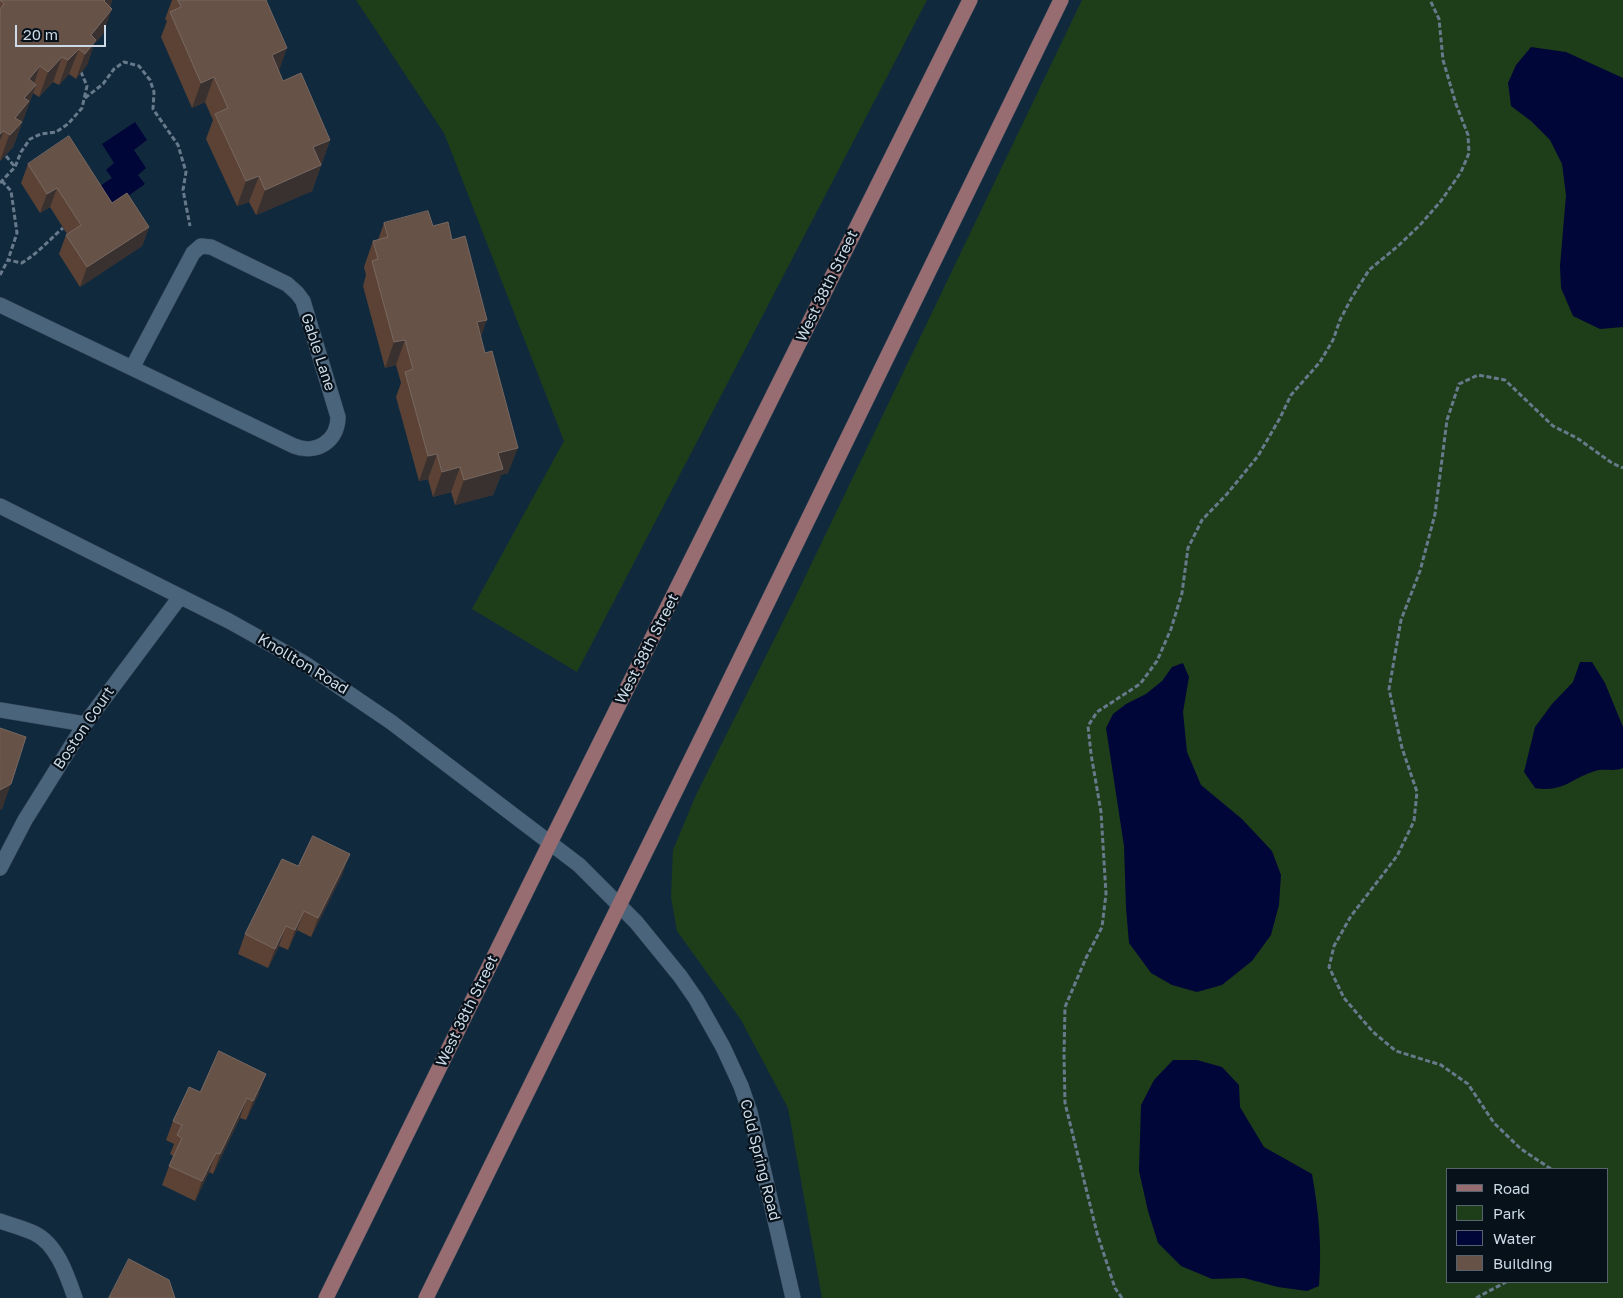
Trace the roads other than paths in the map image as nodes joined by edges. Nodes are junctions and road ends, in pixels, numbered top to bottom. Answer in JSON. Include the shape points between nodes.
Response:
{"nodes":[{"id":1,"x":970,"y":0,"type":"edge"},
{"id":2,"x":1061,"y":0,"type":"edge"},
{"id":3,"x":0,"y":305,"type":"edge"},
{"id":4,"x":132,"y":368,"type":"junction"},
{"id":5,"x":0,"y":506,"type":"edge"},
{"id":6,"x":180,"y":597,"type":"junction"},
{"id":7,"x":0,"y":710,"type":"edge"},
{"id":8,"x":85,"y":724,"type":"junction"},
{"id":9,"x":550,"y":843,"type":"junction"},
{"id":10,"x":580,"y":865,"type":"joint"},
{"id":11,"x":0,"y":868,"type":"edge"},
{"id":12,"x":618,"y":904,"type":"junction"},
{"id":13,"x":0,"y":1221,"type":"edge"},
{"id":14,"x":75,"y":1298,"type":"edge"},
{"id":15,"x":326,"y":1298,"type":"edge"},
{"id":16,"x":426,"y":1298,"type":"edge"},
{"id":17,"x":792,"y":1298,"type":"edge"}],
"edges":[{"from":1,"to":9,"type":"main road","name":"West 38th Street"},
{"from":2,"to":12,"type":"main road"},
{"from":3,"to":4,"type":"street","name":"Gable Lane"},
{"from":4,"to":4,"type":"street","name":"Gable Lane","via":[[193,253],[201,246],[211,247],[287,284],[297,293],[303,302],[338,425],[322,447],[300,449]]},
{"from":5,"to":6,"type":"street","name":"Knollton Road"},
{"from":6,"to":8,"type":"street","name":"Boston Court"},
{"from":6,"to":9,"type":"street","name":"Knollton Road","via":[[250,632],[333,681]]},
{"from":7,"to":8,"type":"street"},
{"from":8,"to":11,"type":"street","name":"Boston Court","via":[[25,820]]},
{"from":9,"to":10,"type":"street","name":"Knollton Road"},
{"from":9,"to":15,"type":"main road","name":"West 38th Street"},
{"from":10,"to":12,"type":"street","name":"Cold Spring Road"},
{"from":12,"to":16,"type":"main road"},
{"from":12,"to":17,"type":"street","name":"Cold Spring Road","via":[[663,954],[696,999],[741,1086],[757,1138]]},
{"from":13,"to":14,"type":"street","via":[[33,1232],[51,1247],[66,1271]]}]}
